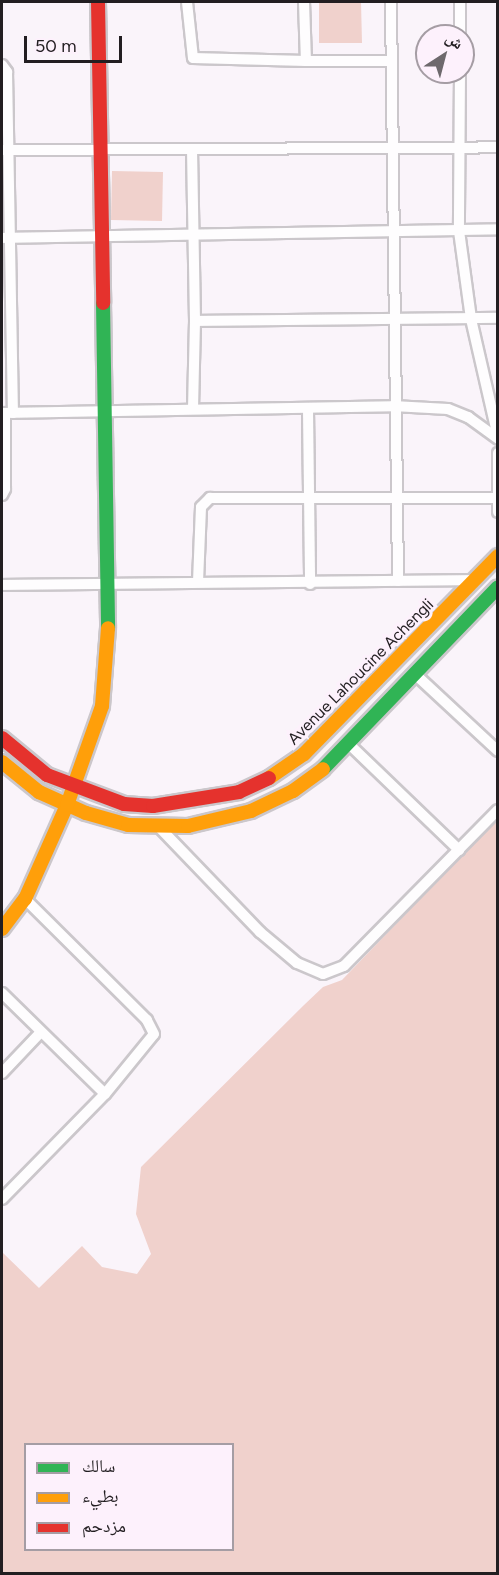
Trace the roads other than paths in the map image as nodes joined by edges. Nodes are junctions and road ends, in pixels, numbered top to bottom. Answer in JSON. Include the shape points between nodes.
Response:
{"nodes":[{"id":1,"x":98,"y":2,"type":"edge"},
{"id":2,"x":188,"y":2,"type":"edge"},
{"id":3,"x":304,"y":2,"type":"edge"},
{"id":4,"x":391,"y":2,"type":"edge"},
{"id":5,"x":460,"y":2,"type":"edge"},
{"id":6,"x":460,"y":24,"type":"edge"},
{"id":7,"x":306,"y":61,"type":"junction"},
{"id":8,"x":392,"y":61,"type":"junction"},
{"id":9,"x":2,"y":65,"type":"edge"},
{"id":10,"x":460,"y":84,"type":"edge"},
{"id":11,"x":393,"y":147,"type":"junction"},
{"id":12,"x":498,"y":147,"type":"edge"},
{"id":13,"x":460,"y":148,"type":"junction"},
{"id":14,"x":99,"y":149,"type":"junction"},
{"id":15,"x":192,"y":149,"type":"junction"},
{"id":16,"x":6,"y":150,"type":"edge"},
{"id":17,"x":498,"y":229,"type":"edge"},
{"id":18,"x":459,"y":231,"type":"junction"},
{"id":19,"x":392,"y":233,"type":"junction"},
{"id":20,"x":100,"y":234,"type":"junction"},
{"id":21,"x":194,"y":235,"type":"junction"},
{"id":22,"x":6,"y":238,"type":"edge"},
{"id":23,"x":498,"y":318,"type":"edge"},
{"id":24,"x":471,"y":319,"type":"junction"},
{"id":25,"x":393,"y":320,"type":"junction"},
{"id":26,"x":195,"y":321,"type":"junction"},
{"id":27,"x":393,"y":406,"type":"junction"},
{"id":28,"x":193,"y":409,"type":"junction"},
{"id":29,"x":308,"y":410,"type":"junction"},
{"id":30,"x":104,"y":411,"type":"junction"},
{"id":31,"x":6,"y":413,"type":"edge"},
{"id":32,"x":498,"y":438,"type":"edge"},
{"id":33,"x":498,"y":453,"type":"edge"},
{"id":34,"x":2,"y":495,"type":"edge"},
{"id":35,"x":308,"y":498,"type":"junction"},
{"id":36,"x":396,"y":498,"type":"junction"},
{"id":37,"x":496,"y":498,"type":"edge"},
{"id":38,"x":498,"y":512,"type":"edge"},
{"id":39,"x":498,"y":556,"type":"edge"},
{"id":40,"x":476,"y":580,"type":"junction"},
{"id":41,"x":398,"y":581,"type":"junction"},
{"id":42,"x":198,"y":582,"type":"junction"},
{"id":43,"x":107,"y":584,"type":"junction"},
{"id":44,"x":310,"y":584,"type":"junction"},
{"id":45,"x":2,"y":585,"type":"edge"},
{"id":46,"x":495,"y":595,"type":"edge"},
{"id":47,"x":415,"y":674,"type":"junction"},
{"id":48,"x":2,"y":738,"type":"edge"},
{"id":49,"x":349,"y":744,"type":"junction"},
{"id":50,"x":498,"y":751,"type":"edge"},
{"id":51,"x":2,"y":762,"type":"edge"},
{"id":52,"x":73,"y":787,"type":"junction"},
{"id":53,"x":67,"y":805,"type":"junction"},
{"id":54,"x":498,"y":810,"type":"edge"},
{"id":55,"x":159,"y":827,"type":"junction"},
{"id":56,"x":459,"y":850,"type":"junction"},
{"id":57,"x":25,"y":899,"type":"junction"},
{"id":58,"x":2,"y":929,"type":"edge"},
{"id":59,"x":2,"y":993,"type":"edge"},
{"id":60,"x":40,"y":1033,"type":"junction"},
{"id":61,"x":2,"y":1073,"type":"edge"},
{"id":62,"x":105,"y":1094,"type":"junction"},
{"id":63,"x":2,"y":1199,"type":"edge"}],
"edges":[{"from":1,"to":14,"type":"street"},
{"from":2,"to":7,"type":"street","via":[[193,58]]},
{"from":3,"to":7,"type":"street"},
{"from":4,"to":8,"type":"street"},
{"from":5,"to":6,"type":"street"},
{"from":7,"to":8,"type":"street"},
{"from":8,"to":11,"type":"street"},
{"from":9,"to":16,"type":"street","via":[[8,72]]},
{"from":10,"to":13,"type":"street"},
{"from":11,"to":13,"type":"street"},
{"from":11,"to":15,"type":"street"},
{"from":11,"to":19,"type":"street"},
{"from":12,"to":13,"type":"street"},
{"from":13,"to":18,"type":"street"},
{"from":14,"to":15,"type":"street"},
{"from":14,"to":16,"type":"street"},
{"from":14,"to":20,"type":"street"},
{"from":15,"to":21,"type":"street"},
{"from":16,"to":22,"type":"street"},
{"from":17,"to":18,"type":"street"},
{"from":18,"to":19,"type":"street"},
{"from":18,"to":24,"type":"street"},
{"from":19,"to":21,"type":"street"},
{"from":19,"to":25,"type":"street"},
{"from":20,"to":21,"type":"street"},
{"from":20,"to":22,"type":"street"},
{"from":20,"to":30,"type":"street"},
{"from":21,"to":26,"type":"street"},
{"from":22,"to":31,"type":"street"},
{"from":23,"to":24,"type":"street"},
{"from":24,"to":25,"type":"street"},
{"from":24,"to":32,"type":"street"},
{"from":25,"to":26,"type":"street"},
{"from":25,"to":27,"type":"street"},
{"from":26,"to":28,"type":"street"},
{"from":27,"to":29,"type":"street"},
{"from":27,"to":32,"type":"street","via":[[448,409],[468,417]]},
{"from":27,"to":36,"type":"street"},
{"from":28,"to":29,"type":"street"},
{"from":28,"to":30,"type":"street"},
{"from":29,"to":35,"type":"street"},
{"from":30,"to":31,"type":"street"},
{"from":30,"to":43,"type":"street"},
{"from":31,"to":34,"type":"street"},
{"from":33,"to":37,"type":"street"},
{"from":35,"to":36,"type":"street"},
{"from":35,"to":42,"type":"street","via":[[204,501]]},
{"from":35,"to":44,"type":"street"},
{"from":36,"to":37,"type":"street"},
{"from":36,"to":41,"type":"street"},
{"from":37,"to":38,"type":"street"},
{"from":39,"to":40,"type":"street","name":"Avenue Lahoucine Achengli"},
{"from":40,"to":41,"type":"street"},
{"from":40,"to":52,"type":"street","name":"Avenue Lahoucine Achengli","via":[[304,754],[263,782],[218,798],[153,806],[108,800]]},
{"from":41,"to":44,"type":"street"},
{"from":42,"to":43,"type":"street"},
{"from":42,"to":44,"type":"street"},
{"from":43,"to":45,"type":"street"},
{"from":43,"to":52,"type":"street","via":[[108,637],[102,706]]},
{"from":46,"to":47,"type":"street"},
{"from":47,"to":49,"type":"street"},
{"from":47,"to":50,"type":"street"},
{"from":48,"to":52,"type":"street","name":"Avenue Lahoucine Achengli","via":[[47,775]]},
{"from":49,"to":55,"type":"street","via":[[293,791],[251,812],[188,826]]},
{"from":49,"to":56,"type":"street"},
{"from":51,"to":53,"type":"street","via":[[39,792]]},
{"from":52,"to":53,"type":"street"},
{"from":53,"to":55,"type":"street","via":[[128,825]]},
{"from":53,"to":57,"type":"street"},
{"from":54,"to":56,"type":"street"},
{"from":55,"to":56,"type":"street","via":[[260,932],[297,963],[323,974],[340,970]]},
{"from":57,"to":58,"type":"street"},
{"from":57,"to":62,"type":"street","via":[[153,1028],[152,1041]]},
{"from":59,"to":60,"type":"street"},
{"from":60,"to":61,"type":"street"},
{"from":60,"to":62,"type":"street"},
{"from":62,"to":63,"type":"street"}]}
